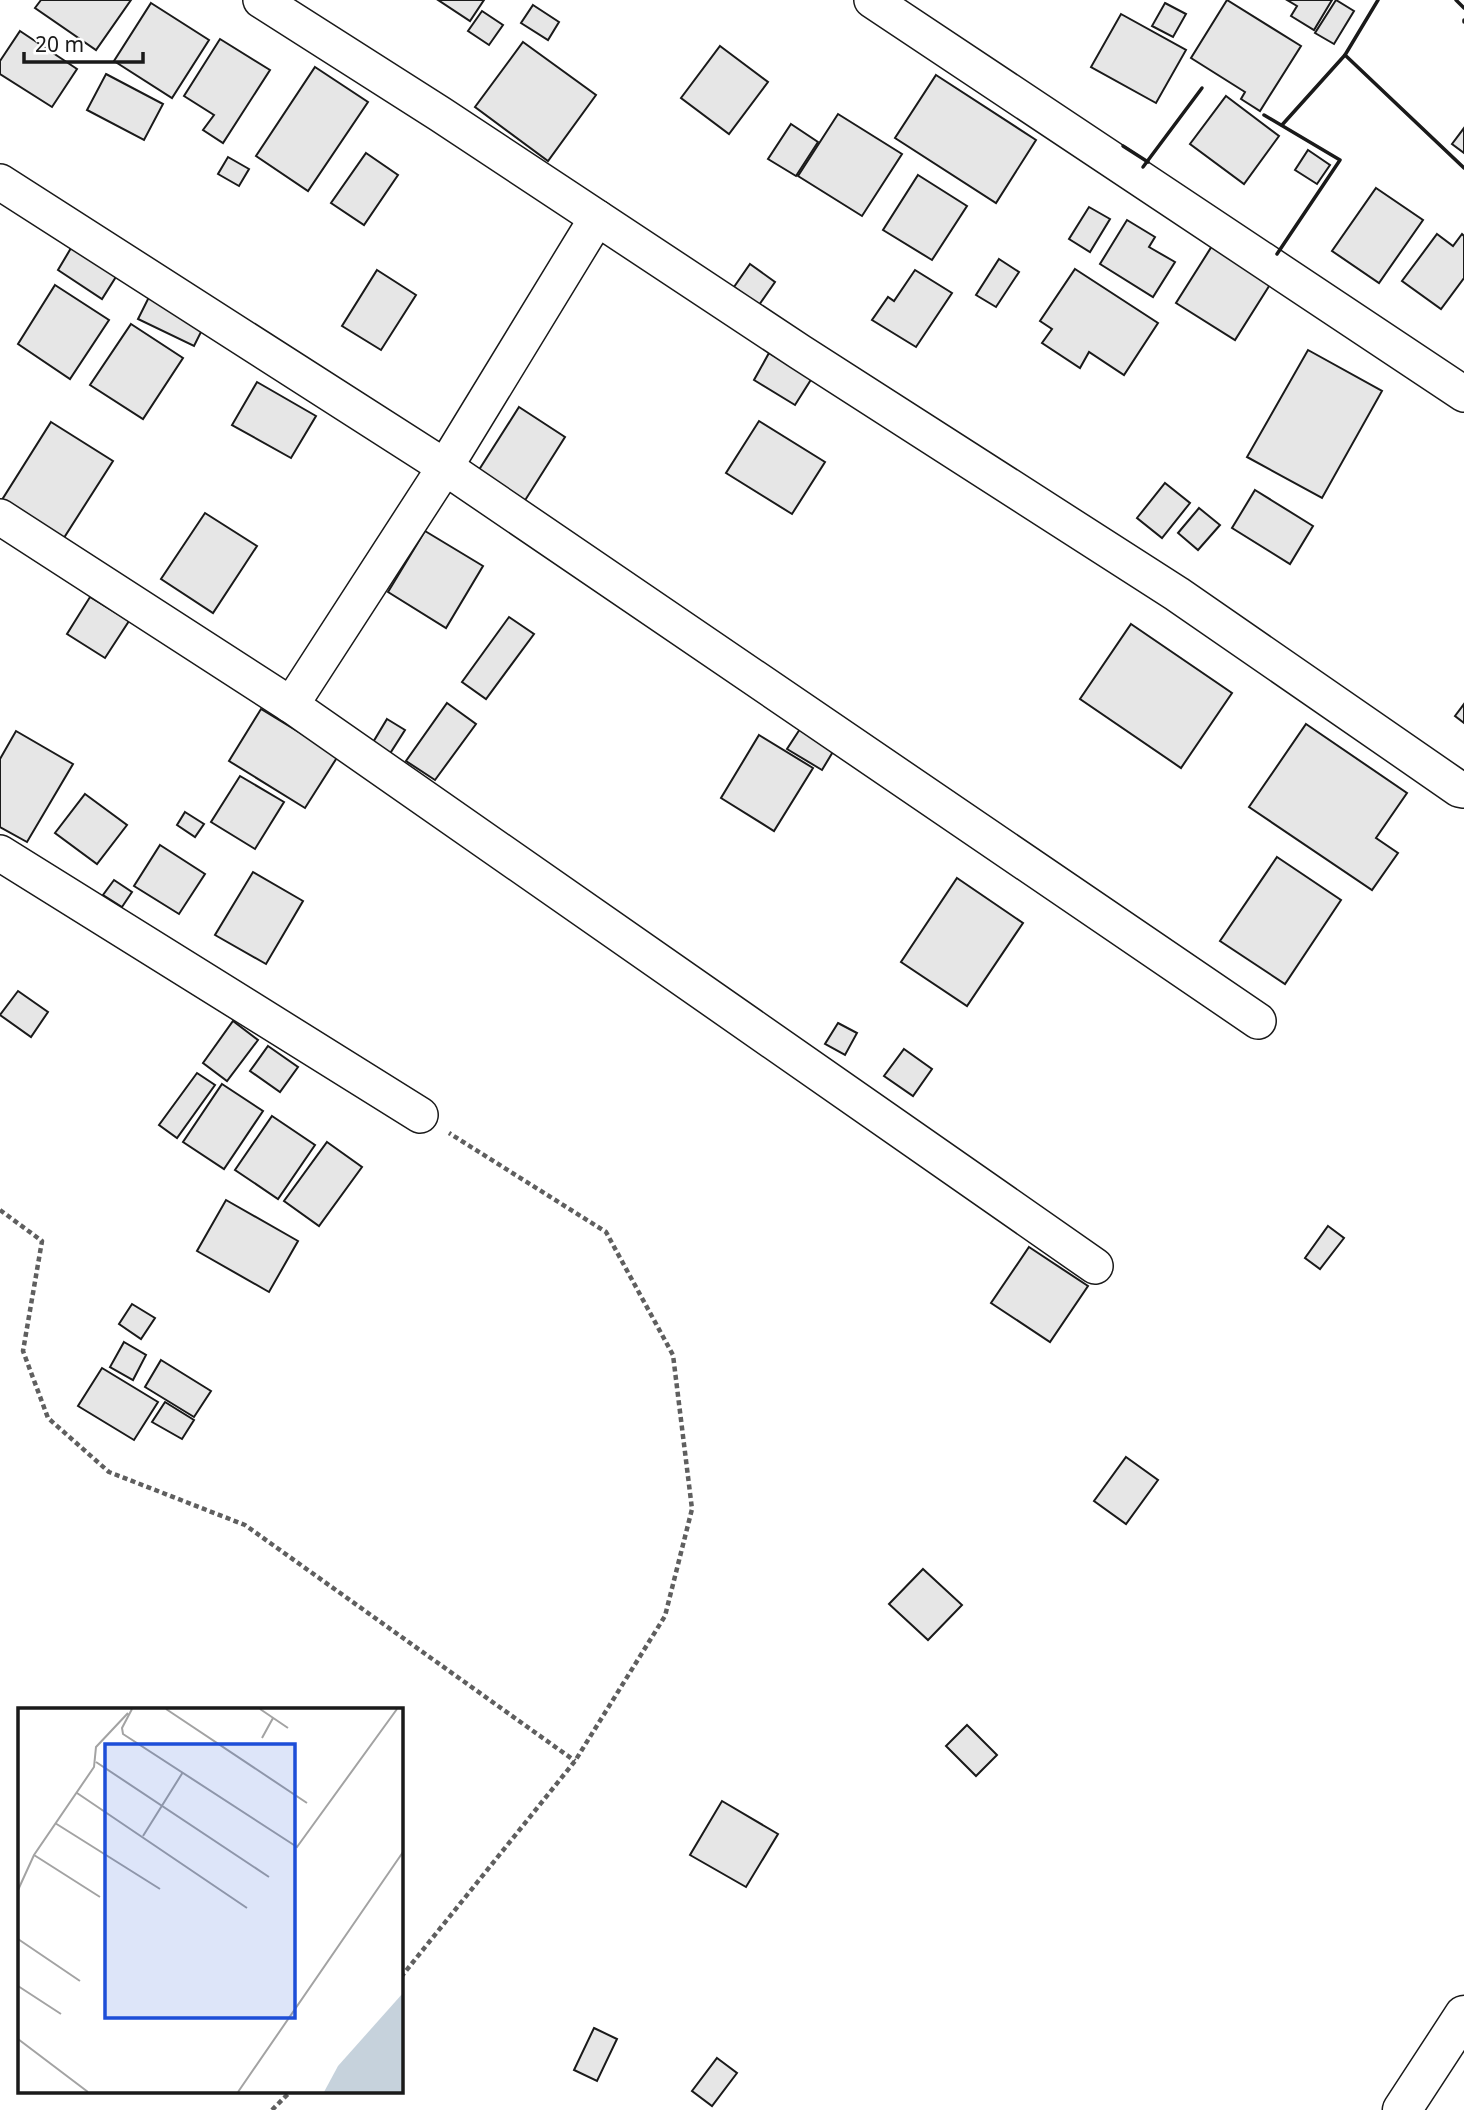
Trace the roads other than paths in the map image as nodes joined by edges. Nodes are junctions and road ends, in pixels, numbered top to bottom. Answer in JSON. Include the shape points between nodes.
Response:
{"nodes":[{"id":1,"x":261,"y":0,"type":"edge"},
{"id":2,"x":873,"y":0,"type":"edge"},
{"id":3,"x":0,"y":182,"type":"edge"},
{"id":4,"x":597,"y":218,"type":"junction"},
{"id":5,"x":1464,"y":394,"type":"edge"},
{"id":6,"x":445,"y":467,"type":"junction"},
{"id":7,"x":0,"y":517,"type":"edge"},
{"id":8,"x":291,"y":705,"type":"junction"},
{"id":9,"x":1464,"y":790,"type":"edge"},
{"id":10,"x":0,"y":853,"type":"edge"},
{"id":11,"x":1258,"y":1021,"type":"dead end"},
{"id":12,"x":420,"y":1115,"type":"road end"},
{"id":13,"x":1096,"y":1266,"type":"dead end"},
{"id":14,"x":1464,"y":2015,"type":"edge"},
{"id":15,"x":1402,"y":2110,"type":"edge"}],
"edges":[{"from":1,"to":4,"type":"street"},
{"from":2,"to":5,"type":"street"},
{"from":3,"to":6,"type":"street"},
{"from":4,"to":6,"type":"street"},
{"from":4,"to":9,"type":"street","via":[[1177,594]]},
{"from":6,"to":8,"type":"street"},
{"from":6,"to":11,"type":"street"},
{"from":7,"to":8,"type":"street"},
{"from":8,"to":13,"type":"street"},
{"from":10,"to":12,"type":"street"},
{"from":14,"to":15,"type":"main road"}]}
